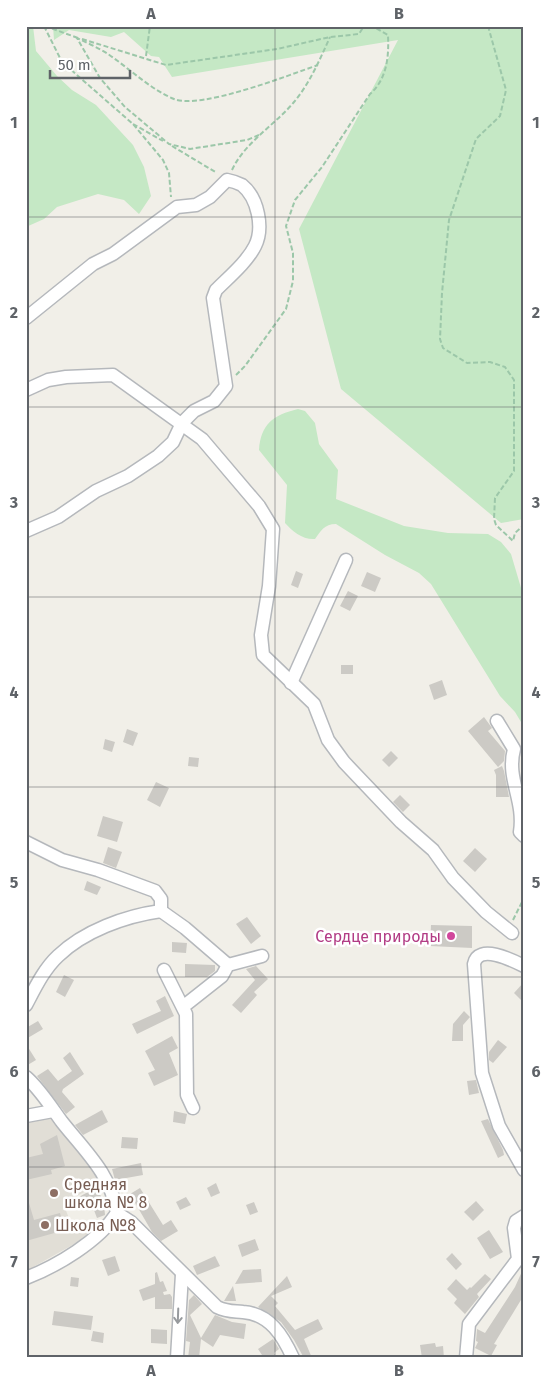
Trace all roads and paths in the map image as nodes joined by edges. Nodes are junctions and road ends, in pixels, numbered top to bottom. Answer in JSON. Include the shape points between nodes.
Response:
{"nodes":[{"id":1,"x":44,"y":26,"type":"edge"},
{"id":2,"x":150,"y":26,"type":"edge"},
{"id":3,"x":364,"y":26,"type":"edge"},
{"id":4,"x":372,"y":26,"type":"edge"},
{"id":5,"x":488,"y":26,"type":"edge"},
{"id":6,"x":330,"y":37,"type":"junction"},
{"id":7,"x":77,"y":38,"type":"junction"},
{"id":8,"x":146,"y":57,"type":"junction"},
{"id":9,"x":318,"y":65,"type":"junction"},
{"id":10,"x":133,"y":124,"type":"junction"},
{"id":11,"x":259,"y":135,"type":"junction"},
{"id":12,"x":169,"y":144,"type":"junction"},
{"id":13,"x":227,"y":180,"type":"junction"},
{"id":14,"x":168,"y":214,"type":"junction"},
{"id":15,"x":26,"y":318,"type":"edge"},
{"id":16,"x":226,"y":386,"type":"junction"},
{"id":17,"x":26,"y":390,"type":"edge"},
{"id":18,"x":182,"y":423,"type":"junction"},
{"id":19,"x":524,"y":525,"type":"edge"},
{"id":20,"x":26,"y":531,"type":"edge"},
{"id":21,"x":346,"y":560,"type":"dead end"},
{"id":22,"x":291,"y":683,"type":"junction"},
{"id":23,"x":497,"y":721,"type":"dead end"},
{"id":24,"x":519,"y":753,"type":"edge"},
{"id":25,"x":524,"y":836,"type":"edge"},
{"id":26,"x":26,"y":842,"type":"edge"},
{"id":27,"x":161,"y":911,"type":"junction"},
{"id":28,"x":512,"y":933,"type":"dead end"},
{"id":29,"x":262,"y":956,"type":"dead end"},
{"id":30,"x":228,"y":965,"type":"junction"},
{"id":31,"x":524,"y":966,"type":"edge"},
{"id":32,"x":164,"y":970,"type":"dead end"},
{"id":33,"x":26,"y":1005,"type":"edge"},
{"id":34,"x":184,"y":1006,"type":"junction"},
{"id":35,"x":26,"y":1077,"type":"edge"},
{"id":36,"x":193,"y":1108,"type":"dead end"},
{"id":37,"x":53,"y":1110,"type":"junction"},
{"id":38,"x":26,"y":1116,"type":"edge"},
{"id":39,"x":524,"y":1170,"type":"edge"},
{"id":40,"x":117,"y":1212,"type":"junction"},
{"id":41,"x":524,"y":1216,"type":"edge"},
{"id":42,"x":182,"y":1274,"type":"junction"},
{"id":43,"x":26,"y":1278,"type":"edge"},
{"id":44,"x":177,"y":1358,"type":"edge"},
{"id":45,"x":293,"y":1358,"type":"edge"},
{"id":46,"x":466,"y":1358,"type":"edge"}],
"edges":[{"from":1,"to":7,"type":"path"},
{"from":1,"to":10,"type":"path","via":[[62,62]]},
{"from":2,"to":8,"type":"path"},
{"from":3,"to":6,"type":"path","via":[[359,34]]},
{"from":4,"to":16,"type":"path","via":[[388,35],[389,57],[379,86],[370,94],[296,200],[286,226],[293,253],[293,281],[286,309],[245,366]]},
{"from":5,"to":19,"type":"path","via":[[506,90],[500,116],[476,139],[449,220],[440,339],[443,348],[467,362],[490,362],[505,367],[514,380],[514,471],[495,498],[494,519],[496,525],[513,540],[515,533]]},
{"from":6,"to":8,"type":"path","via":[[197,62],[166,65]]},
{"from":6,"to":9,"type":"path"},
{"from":7,"to":8,"type":"path"},
{"from":7,"to":9,"type":"path","via":[[106,53],[158,91],[176,100],[191,102],[214,98]]},
{"from":7,"to":12,"type":"path","via":[[100,78],[125,107]]},
{"from":9,"to":11,"type":"path","via":[[294,102]]},
{"from":10,"to":12,"type":"path"},
{"from":10,"to":14,"type":"path","via":[[163,160],[169,173]]},
{"from":11,"to":12,"type":"path","via":[[248,140],[190,148]]},
{"from":11,"to":13,"type":"path","via":[[233,167]]},
{"from":12,"to":13,"type":"path"},
{"from":13,"to":14,"type":"street","via":[[210,197],[196,205],[177,207]]},
{"from":13,"to":16,"type":"street","via":[[241,185],[251,197],[259,231],[255,246],[216,290],[213,298]]},
{"from":14,"to":15,"type":"street","via":[[113,254],[93,264]]},
{"from":16,"to":18,"type":"street","via":[[214,401]]},
{"from":17,"to":18,"type":"street","via":[[66,376],[113,375]]},
{"from":18,"to":20,"type":"street","via":[[173,442],[152,461],[96,491],[58,517]]},
{"from":18,"to":22,"type":"street","via":[[202,439],[271,523],[273,544],[261,648]]},
{"from":21,"to":22,"type":"street"},
{"from":22,"to":28,"type":"street","via":[[314,704],[328,740],[344,762],[401,822],[433,850],[460,885]]},
{"from":23,"to":24,"type":"street"},
{"from":24,"to":25,"type":"street","via":[[510,762],[510,773],[520,800],[520,832]]},
{"from":26,"to":27,"type":"street","via":[[62,860],[155,891],[161,899]]},
{"from":27,"to":30,"type":"street"},
{"from":27,"to":33,"type":"street","via":[[105,927],[73,944],[57,957]]},
{"from":29,"to":30,"type":"street"},
{"from":30,"to":34,"type":"street","via":[[222,976]]},
{"from":31,"to":39,"type":"street","via":[[480,954],[474,964],[482,1073],[499,1126]]},
{"from":32,"to":34,"type":"street"},
{"from":34,"to":36,"type":"street","via":[[188,1046],[187,1095]]},
{"from":35,"to":37,"type":"street"},
{"from":37,"to":38,"type":"street"},
{"from":37,"to":40,"type":"street","via":[[94,1158],[107,1179]]},
{"from":40,"to":42,"type":"street"},
{"from":40,"to":43,"type":"street","via":[[98,1236]]},
{"from":41,"to":46,"type":"street","via":[[516,1221],[514,1228],[518,1259],[469,1324]]},
{"from":42,"to":44,"type":"street","one_way":true},
{"from":42,"to":45,"type":"street","via":[[217,1307],[229,1312],[254,1314],[271,1324],[280,1333]]}]}
